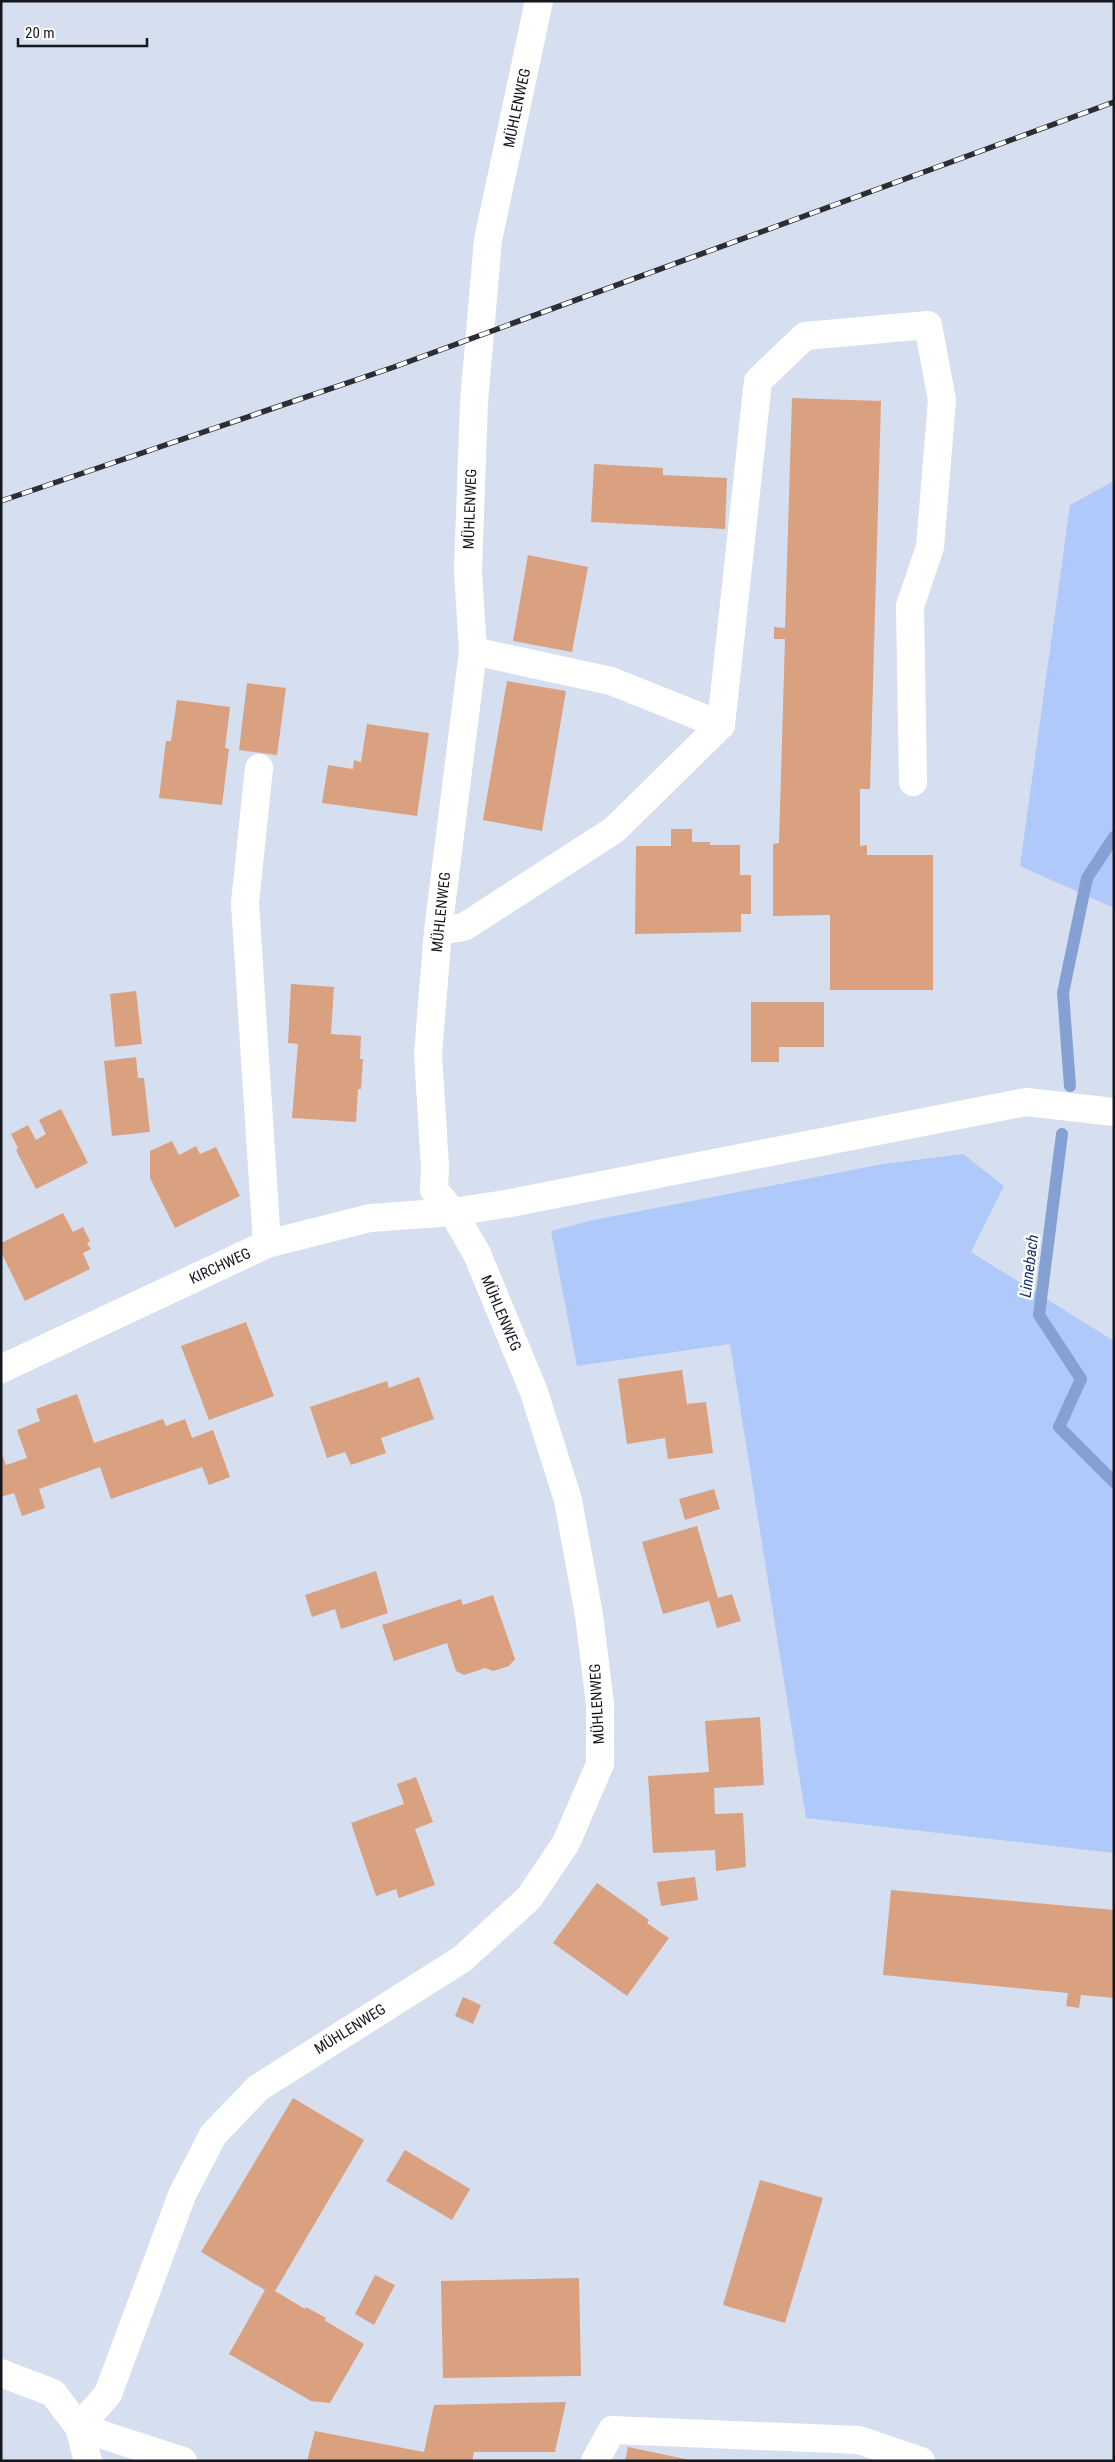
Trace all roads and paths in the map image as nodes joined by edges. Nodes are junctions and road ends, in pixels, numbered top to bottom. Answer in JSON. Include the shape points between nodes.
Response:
{"nodes":[{"id":1,"x":539,"y":1,"type":"edge"},
{"id":2,"x":472,"y":651,"type":"junction"},
{"id":3,"x":722,"y":725,"type":"junction"},
{"id":4,"x":259,"y":768,"type":"dead end"},
{"id":5,"x":913,"y":782,"type":"dead end"},
{"id":6,"x":438,"y":931,"type":"junction"},
{"id":7,"x":1114,"y":1112,"type":"edge"},
{"id":8,"x":453,"y":1212,"type":"junction"},
{"id":9,"x":267,"y":1244,"type":"junction"},
{"id":10,"x":1,"y":1369,"type":"edge"},
{"id":11,"x":1,"y":2373,"type":"edge"},
{"id":12,"x":79,"y":2427,"type":"junction"},
{"id":13,"x":88,"y":2461,"type":"edge"},
{"id":14,"x":183,"y":2461,"type":"edge"},
{"id":15,"x":594,"y":2461,"type":"edge"},
{"id":16,"x":921,"y":2461,"type":"edge"}],
"edges":[{"from":1,"to":2,"type":"street","name":"MÜHLENWEG","via":[[488,240],[474,402],[468,571]]},
{"from":2,"to":3,"type":"street","via":[[611,681]]},
{"from":2,"to":6,"type":"street","name":"MÜHLENWEG"},
{"from":3,"to":5,"type":"street","via":[[758,381],[805,336],[928,326],[942,400],[930,547],[910,606]]},
{"from":3,"to":6,"type":"street","via":[[614,830],[464,927]]},
{"from":4,"to":9,"type":"street","via":[[245,903]]},
{"from":6,"to":8,"type":"street","name":"MÜHLENWEG","via":[[428,1054],[434,1190]]},
{"from":7,"to":8,"type":"street","name":"KIRCHWEG","via":[[1026,1102]]},
{"from":8,"to":9,"type":"street","name":"KIRCHWEG","via":[[370,1218]]},
{"from":8,"to":12,"type":"street","name":"MÜHLENWEG","via":[[477,1254],[534,1392],[568,1500],[589,1615],[599,1694],[600,1764],[566,1843],[529,1898],[462,1959],[258,2088],[213,2135],[182,2194],[108,2394]]},
{"from":9,"to":10,"type":"street","name":"KIRCHWEG"},
{"from":11,"to":12,"type":"street","via":[[53,2394]]},
{"from":12,"to":13,"type":"street"},
{"from":12,"to":14,"type":"street"},
{"from":15,"to":16,"type":"street","via":[[612,2430],[859,2440]]}]}
